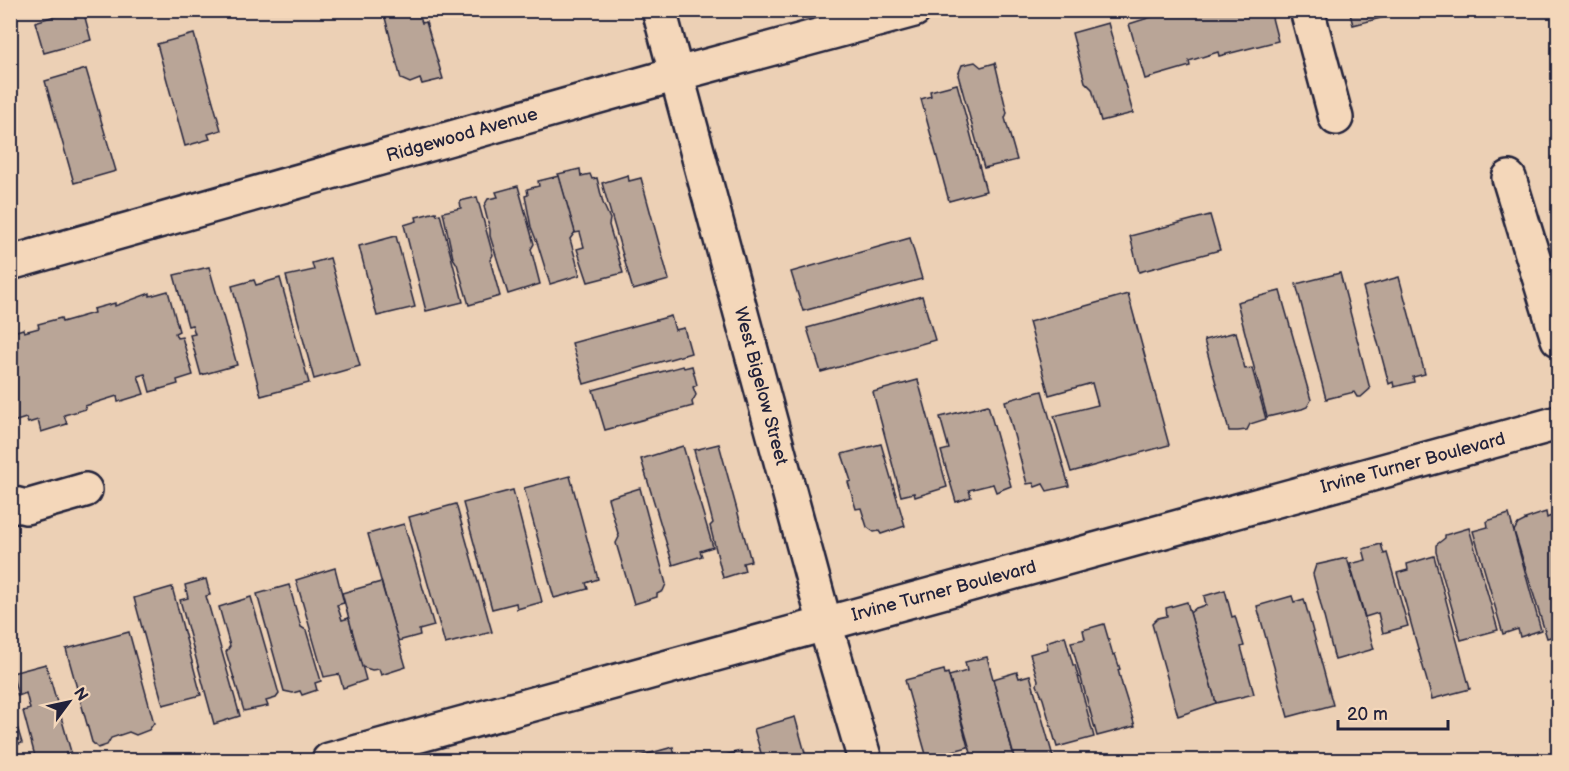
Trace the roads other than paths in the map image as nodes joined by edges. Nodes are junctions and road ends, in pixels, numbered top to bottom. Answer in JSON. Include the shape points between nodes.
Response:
{"nodes":[{"id":1,"x":659,"y":10,"type":"edge"},
{"id":2,"x":914,"y":10,"type":"edge"},
{"id":3,"x":1307,"y":10,"type":"edge"},
{"id":4,"x":677,"y":74,"type":"junction"},
{"id":5,"x":1336,"y":118,"type":"dead end"},
{"id":6,"x":1509,"y":178,"type":"dead end"},
{"id":7,"x":10,"y":263,"type":"edge"},
{"id":8,"x":1558,"y":339,"type":"edge"},
{"id":9,"x":1558,"y":423,"type":"edge"},
{"id":10,"x":85,"y":490,"type":"dead end"},
{"id":11,"x":10,"y":502,"type":"edge"},
{"id":12,"x":825,"y":624,"type":"junction"},
{"id":13,"x":329,"y":760,"type":"edge"},
{"id":14,"x":865,"y":760,"type":"edge"}],
"edges":[{"from":1,"to":4,"type":"street","name":"West Bigelow Street"},
{"from":2,"to":4,"type":"street","name":"Ridgewood Avenue"},
{"from":3,"to":5,"type":"street"},
{"from":4,"to":7,"type":"street","name":"Ridgewood Avenue"},
{"from":4,"to":12,"type":"street","name":"West Bigelow Street"},
{"from":6,"to":8,"type":"street"},
{"from":9,"to":12,"type":"street","name":"Irvine Turner Boulevard"},
{"from":10,"to":11,"type":"street","via":[[26,507]]},
{"from":12,"to":13,"type":"street","name":"Irvine Turner Boulevard"},
{"from":12,"to":14,"type":"street","name":"West Bigelow Street"}]}
